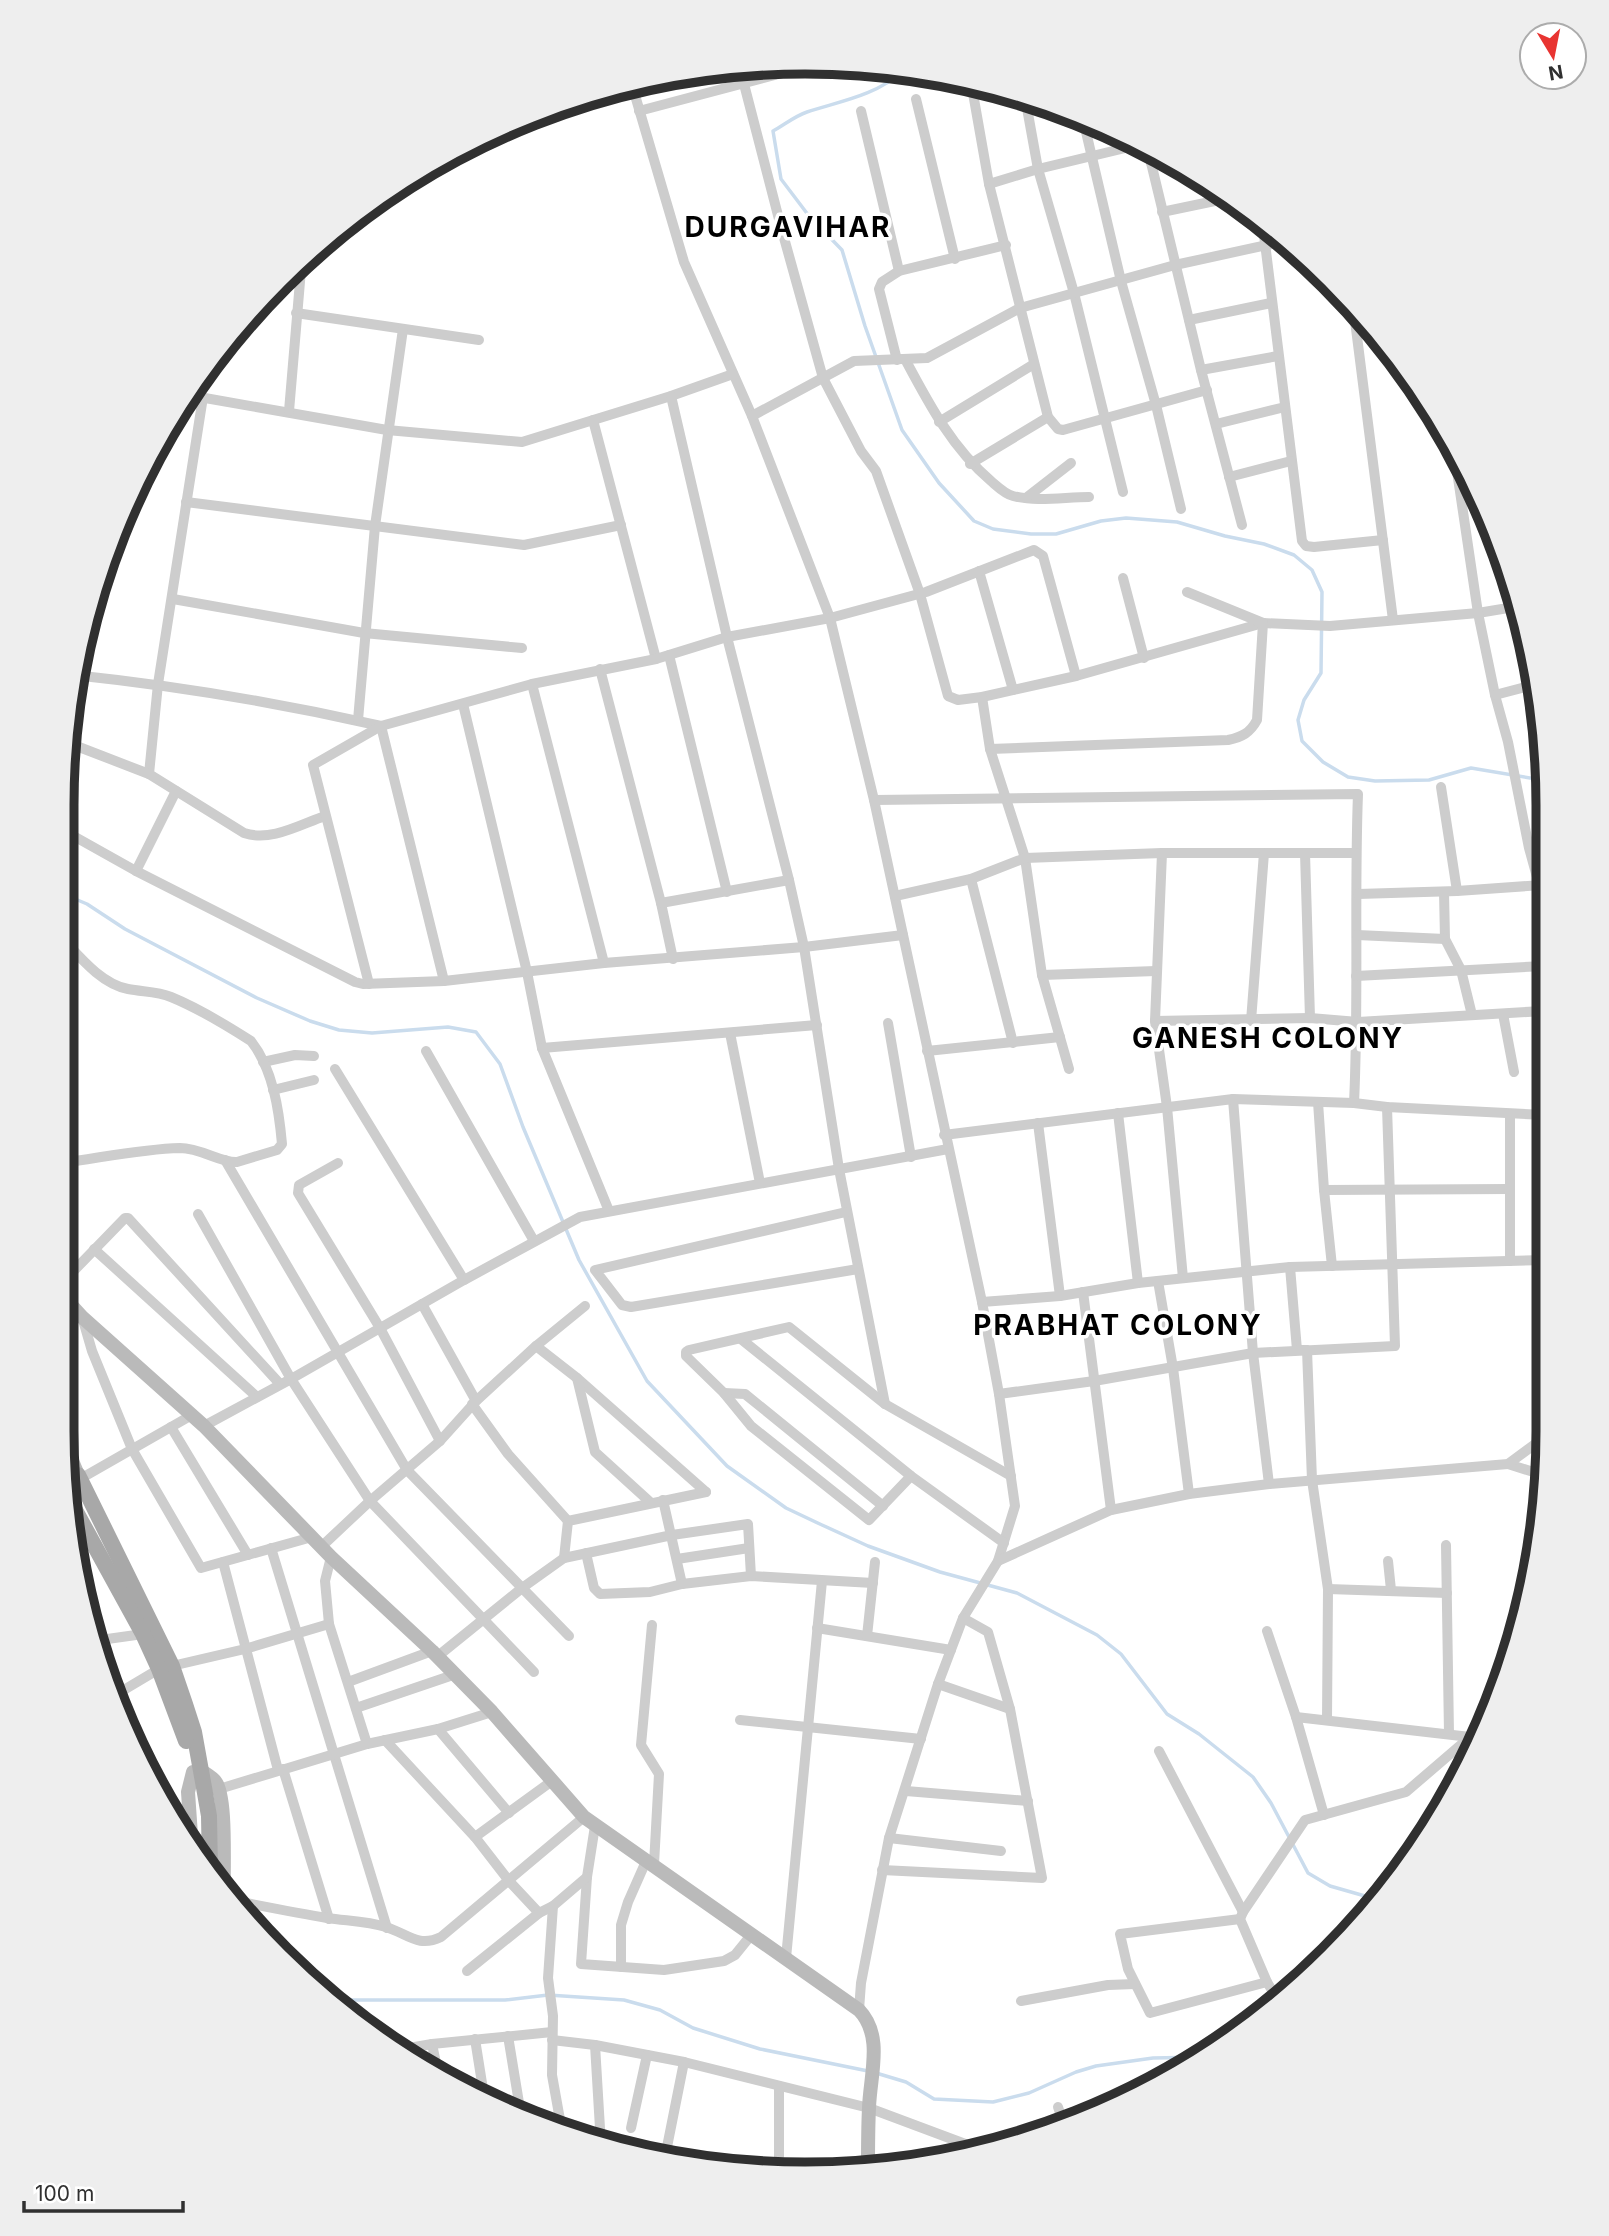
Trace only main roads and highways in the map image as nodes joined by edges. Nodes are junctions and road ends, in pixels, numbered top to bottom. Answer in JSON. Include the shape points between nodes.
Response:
{"nodes":[{"id":1,"x":74,"y":1308,"type":"edge"},
{"id":2,"x":75,"y":1476,"type":"edge"},
{"id":3,"x":80,"y":1528,"type":"edge"},
{"id":4,"x":166,"y":1668,"type":"junction"},
{"id":5,"x":197,"y":1771,"type":"junction"},
{"id":6,"x":204,"y":1816,"type":"junction"},
{"id":7,"x":190,"y":1828,"type":"edge"},
{"id":8,"x":201,"y":1844,"type":"edge"},
{"id":9,"x":208,"y":1853,"type":"edge"},
{"id":10,"x":224,"y":1875,"type":"edge"},
{"id":11,"x":868,"y":2159,"type":"edge"}],
"edges":[{"from":1,"to":11,"type":"main road","via":[[204,1426],[321,1547],[435,1653],[590,1821],[868,2019],[874,2055]]},
{"from":2,"to":4,"type":"main road"},
{"from":3,"to":4,"type":"main road"},
{"from":4,"to":5,"type":"main road"},
{"from":5,"to":6,"type":"main road"},
{"from":5,"to":7,"type":"main road","via":[[188,1792]]},
{"from":5,"to":10,"type":"main road","via":[[215,1780],[219,1789]]},
{"from":6,"to":8,"type":"main road"},
{"from":6,"to":9,"type":"main road"}]}
